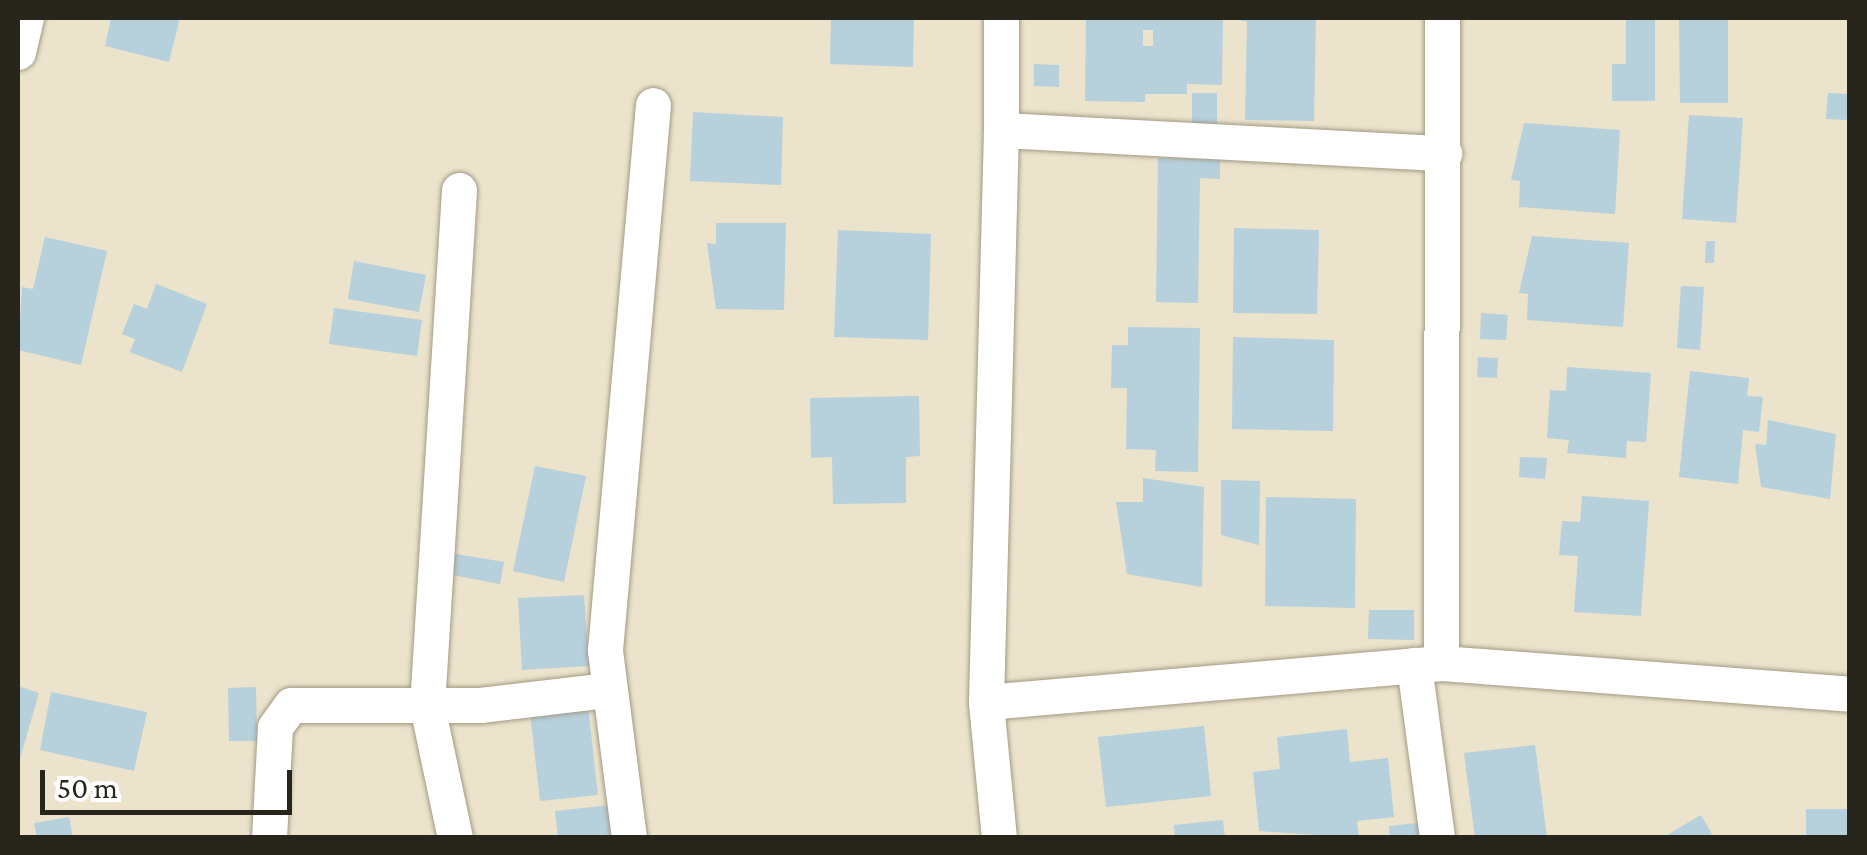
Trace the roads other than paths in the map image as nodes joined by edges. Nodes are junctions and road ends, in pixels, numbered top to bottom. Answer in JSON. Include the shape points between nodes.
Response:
{"nodes":[{"id":1,"x":26,"y":18,"type":"edge"},
{"id":2,"x":1001,"y":18,"type":"edge"},
{"id":3,"x":1442,"y":18,"type":"edge"},
{"id":4,"x":18,"y":52,"type":"edge"},
{"id":5,"x":653,"y":105,"type":"dead end"},
{"id":6,"x":1001,"y":130,"type":"junction"},
{"id":7,"x":1444,"y":153,"type":"junction"},
{"id":8,"x":459,"y":190,"type":"dead end"},
{"id":9,"x":1427,"y":664,"type":"junction"},
{"id":10,"x":608,"y":690,"type":"junction"},
{"id":11,"x":1850,"y":694,"type":"edge"},
{"id":12,"x":986,"y":702,"type":"junction"},
{"id":13,"x":427,"y":706,"type":"junction"},
{"id":14,"x":269,"y":838,"type":"edge"},
{"id":15,"x":455,"y":838,"type":"edge"},
{"id":16,"x":629,"y":838,"type":"edge"},
{"id":17,"x":999,"y":838,"type":"edge"},
{"id":18,"x":1437,"y":838,"type":"edge"}],
"edges":[{"from":1,"to":4,"type":"street"},
{"from":2,"to":6,"type":"street"},
{"from":3,"to":7,"type":"street"},
{"from":5,"to":10,"type":"street"},
{"from":6,"to":7,"type":"street"},
{"from":6,"to":12,"type":"street"},
{"from":7,"to":9,"type":"street"},
{"from":8,"to":13,"type":"street"},
{"from":9,"to":11,"type":"street"},
{"from":9,"to":12,"type":"street"},
{"from":9,"to":18,"type":"street"},
{"from":10,"to":13,"type":"street"},
{"from":10,"to":16,"type":"street"},
{"from":12,"to":17,"type":"street"},
{"from":13,"to":14,"type":"street","via":[[301,702],[284,710]]},
{"from":13,"to":15,"type":"street"}]}
